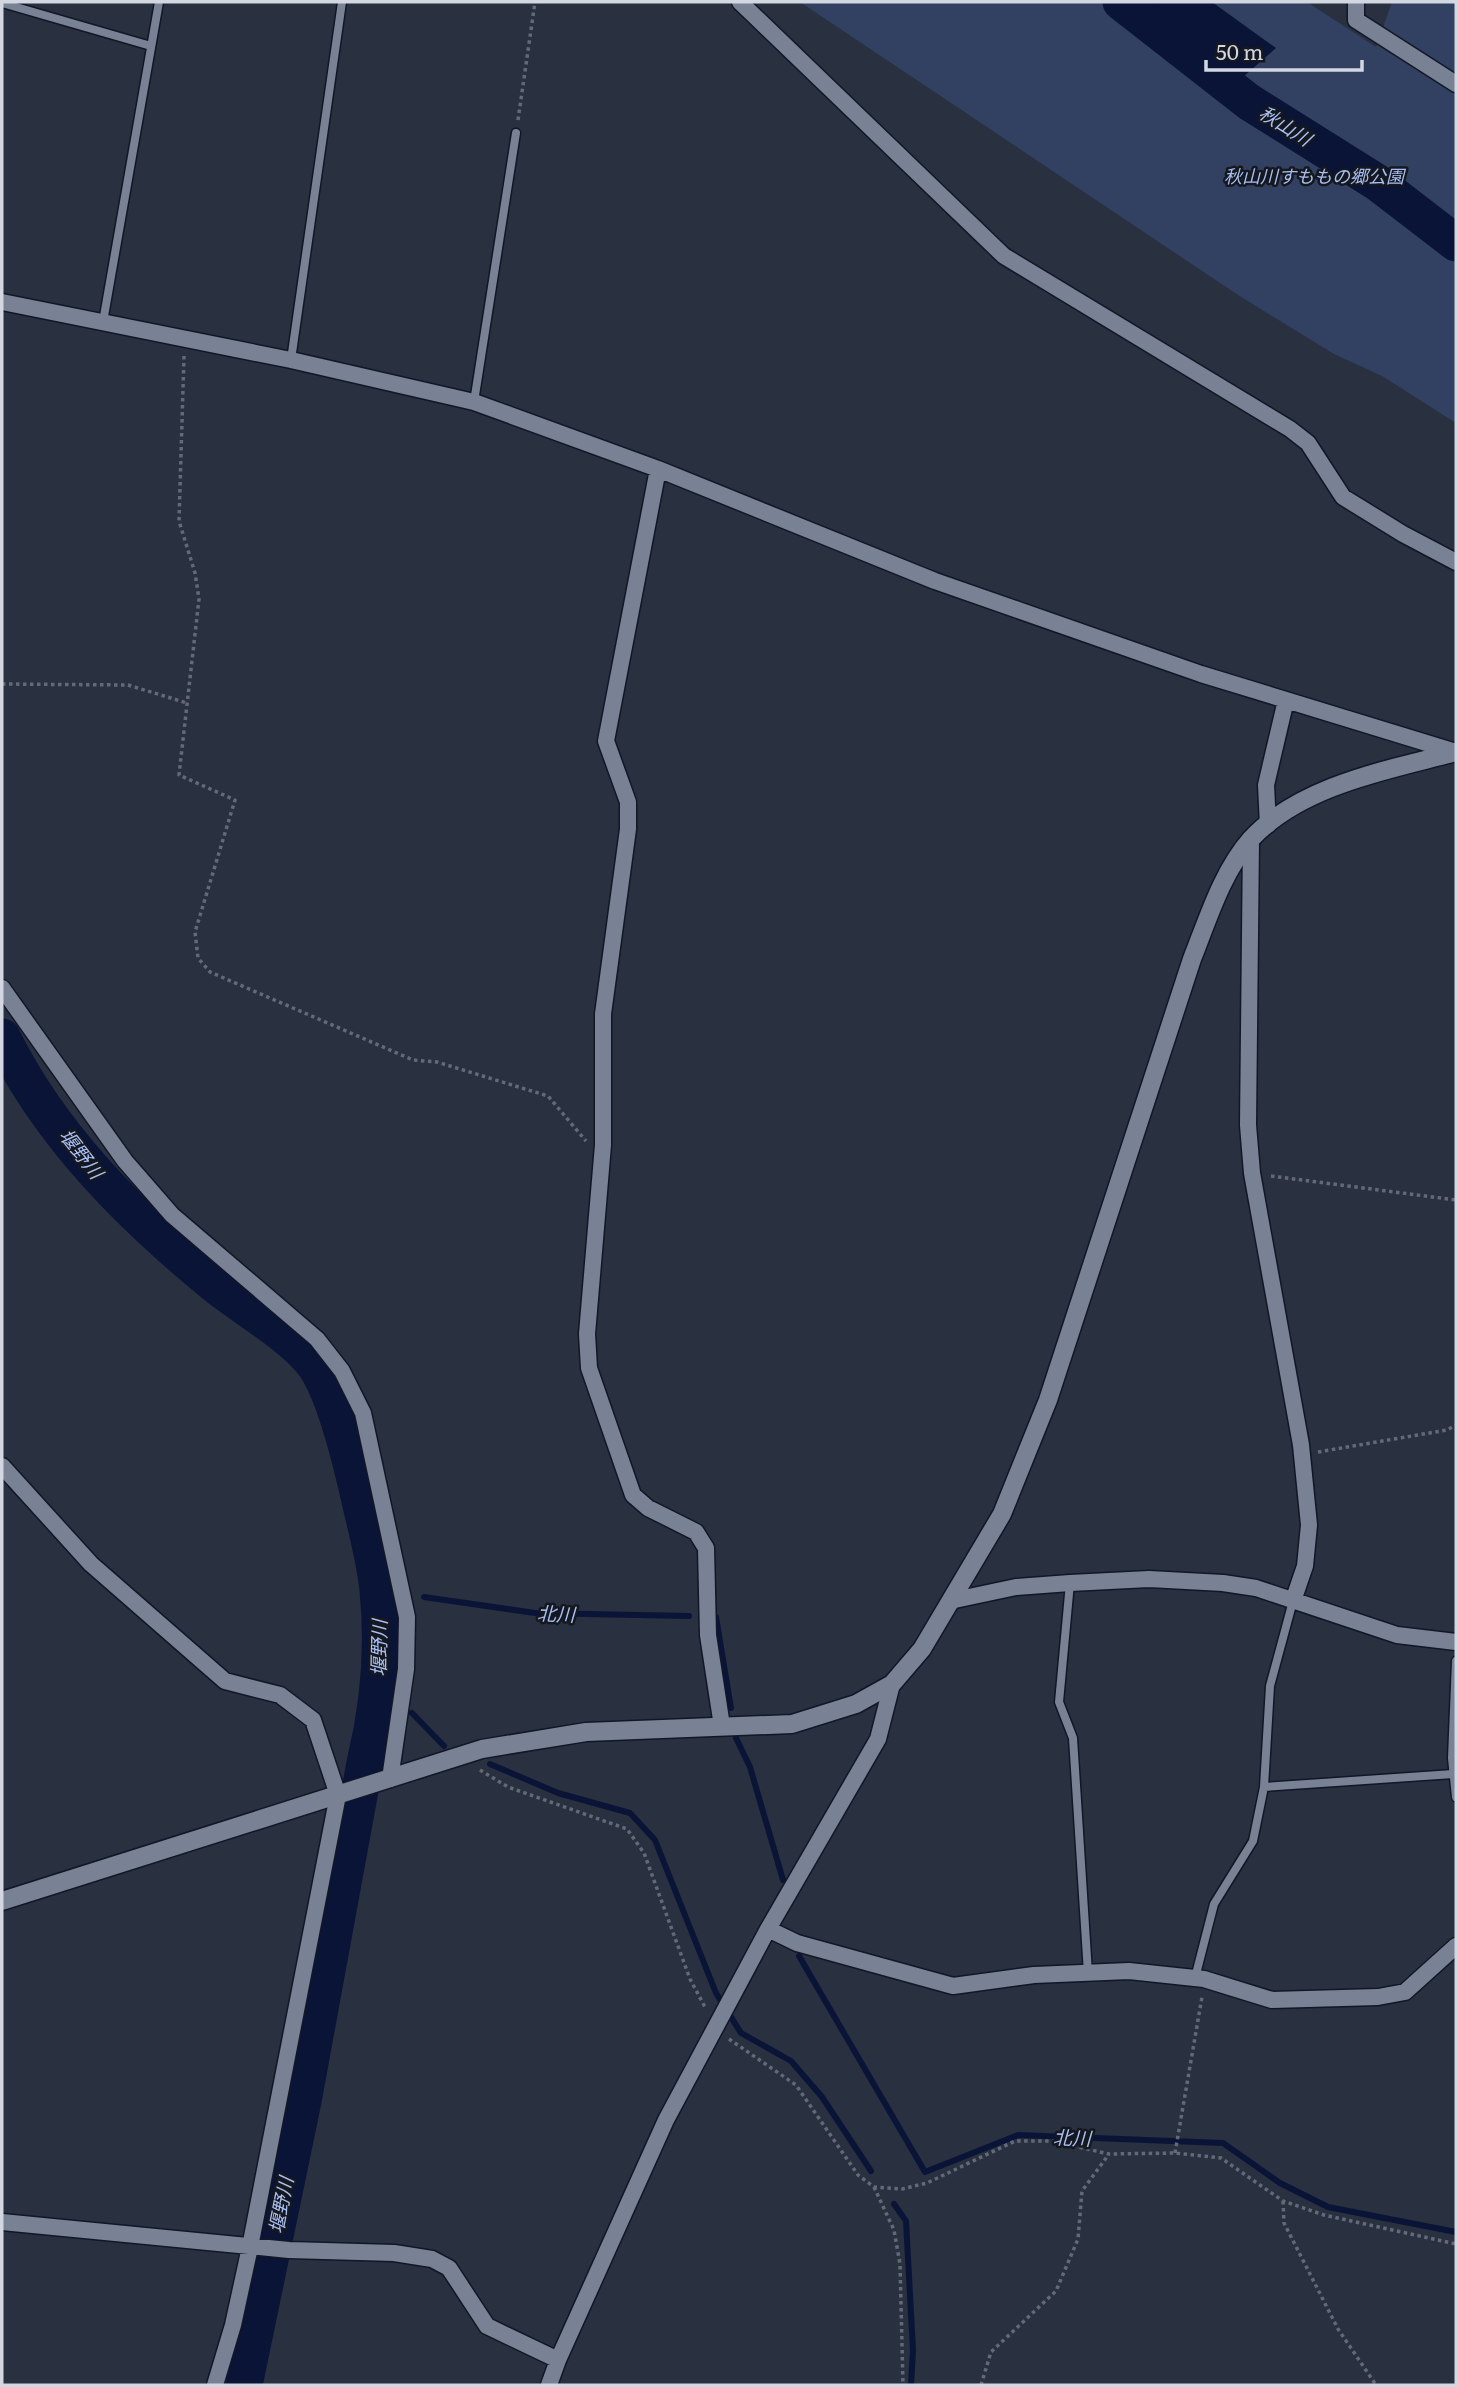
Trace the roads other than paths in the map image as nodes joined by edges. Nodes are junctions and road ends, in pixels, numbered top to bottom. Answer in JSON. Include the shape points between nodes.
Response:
{"nodes":[{"id":1,"x":159,"y":2,"type":"edge"},
{"id":2,"x":342,"y":2,"type":"edge"},
{"id":3,"x":740,"y":2,"type":"edge"},
{"id":4,"x":1356,"y":2,"type":"edge"},
{"id":5,"x":2,"y":3,"type":"edge"},
{"id":6,"x":151,"y":46,"type":"junction"},
{"id":7,"x":1456,"y":84,"type":"edge"},
{"id":8,"x":516,"y":133,"type":"road end"},
{"id":9,"x":2,"y":302,"type":"edge"},
{"id":10,"x":103,"y":322,"type":"junction"},
{"id":11,"x":291,"y":360,"type":"junction"},
{"id":12,"x":474,"y":402,"type":"junction"},
{"id":13,"x":658,"y":469,"type":"junction"},
{"id":14,"x":1456,"y":562,"type":"edge"},
{"id":15,"x":1286,"y":700,"type":"junction"},
{"id":16,"x":1456,"y":752,"type":"edge"},
{"id":17,"x":1268,"y":825,"type":"junction"},
{"id":18,"x":1251,"y":840,"type":"junction"},
{"id":19,"x":2,"y":988,"type":"edge"},
{"id":20,"x":2,"y":1466,"type":"edge"},
{"id":21,"x":1070,"y":1583,"type":"junction"},
{"id":22,"x":950,"y":1601,"type":"junction"},
{"id":23,"x":1293,"y":1601,"type":"junction"},
{"id":24,"x":1456,"y":1642,"type":"edge"},
{"id":25,"x":1456,"y":1661,"type":"edge"},
{"id":26,"x":892,"y":1684,"type":"junction"},
{"id":27,"x":722,"y":1726,"type":"junction"},
{"id":28,"x":1454,"y":1774,"type":"junction"},
{"id":29,"x":386,"y":1780,"type":"junction"},
{"id":30,"x":1264,"y":1787,"type":"junction"},
{"id":31,"x":342,"y":1794,"type":"junction"},
{"id":32,"x":1456,"y":1797,"type":"edge"},
{"id":33,"x":2,"y":1901,"type":"edge"},
{"id":34,"x":768,"y":1929,"type":"junction"},
{"id":35,"x":1456,"y":1946,"type":"edge"},
{"id":36,"x":1088,"y":1973,"type":"junction"},
{"id":37,"x":1200,"y":1979,"type":"junction"},
{"id":38,"x":2,"y":2222,"type":"edge"},
{"id":39,"x":251,"y":2247,"type":"junction"},
{"id":40,"x":558,"y":2360,"type":"junction"},
{"id":41,"x":215,"y":2385,"type":"edge"},
{"id":42,"x":550,"y":2385,"type":"edge"}],
"edges":[{"from":1,"to":6,"type":"lane"},
{"from":2,"to":11,"type":"lane"},
{"from":3,"to":14,"type":"street","via":[[1004,256],[1290,429],[1308,443],[1343,498]]},
{"from":4,"to":7,"type":"street","via":[[1356,20]]},
{"from":5,"to":6,"type":"lane"},
{"from":6,"to":10,"type":"lane"},
{"from":8,"to":12,"type":"lane"},
{"from":9,"to":10,"type":"street"},
{"from":10,"to":11,"type":"street"},
{"from":11,"to":12,"type":"street"},
{"from":12,"to":13,"type":"street"},
{"from":13,"to":15,"type":"street","via":[[935,581]]},
{"from":13,"to":27,"type":"street","via":[[606,741],[628,802],[628,829],[603,1014],[602,1152],[587,1334],[589,1368],[633,1495],[648,1508],[696,1532],[706,1548],[708,1635]]},
{"from":15,"to":16,"type":"street"},
{"from":15,"to":17,"type":"street","via":[[1266,785]]},
{"from":16,"to":17,"type":"street","via":[[1331,788]]},
{"from":17,"to":18,"type":"street"},
{"from":18,"to":22,"type":"street","via":[[1219,891],[1192,959],[1026,1460],[1002,1514]]},
{"from":18,"to":23,"type":"street","via":[[1248,1125],[1252,1173],[1302,1456],[1309,1525],[1305,1566]]},
{"from":19,"to":29,"type":"street","via":[[125,1161],[173,1215],[317,1339],[342,1371],[363,1413],[407,1617],[406,1669]]},
{"from":20,"to":31,"type":"street","via":[[91,1564],[225,1681],[281,1695],[313,1720]]},
{"from":21,"to":22,"type":"street","via":[[1016,1587]]},
{"from":21,"to":23,"type":"street","via":[[1149,1579],[1223,1583]]},
{"from":21,"to":36,"type":"lane","via":[[1059,1702],[1073,1738]]},
{"from":22,"to":26,"type":"street","via":[[922,1649]]},
{"from":23,"to":24,"type":"street","via":[[1397,1635]]},
{"from":23,"to":30,"type":"lane","via":[[1270,1686]]},
{"from":25,"to":28,"type":"lane"},
{"from":26,"to":27,"type":"street","via":[[856,1704],[792,1724]]},
{"from":26,"to":34,"type":"street","via":[[878,1739]]},
{"from":27,"to":29,"type":"street","via":[[586,1732],[482,1749]]},
{"from":28,"to":30,"type":"lane"},
{"from":28,"to":32,"type":"lane"},
{"from":29,"to":31,"type":"street"},
{"from":30,"to":37,"type":"lane","via":[[1253,1842],[1214,1904]]},
{"from":31,"to":33,"type":"street"},
{"from":31,"to":39,"type":"street"},
{"from":34,"to":36,"type":"street","via":[[797,1943],[953,1986]]},
{"from":34,"to":40,"type":"street","via":[[666,2120]]},
{"from":35,"to":37,"type":"street","via":[[1405,1992],[1378,1997],[1272,2000]]},
{"from":36,"to":37,"type":"street","via":[[1129,1971]]},
{"from":38,"to":39,"type":"street"},
{"from":39,"to":40,"type":"street","via":[[432,2259],[449,2268],[487,2326]]},
{"from":39,"to":41,"type":"street"},
{"from":40,"to":42,"type":"street"}]}
